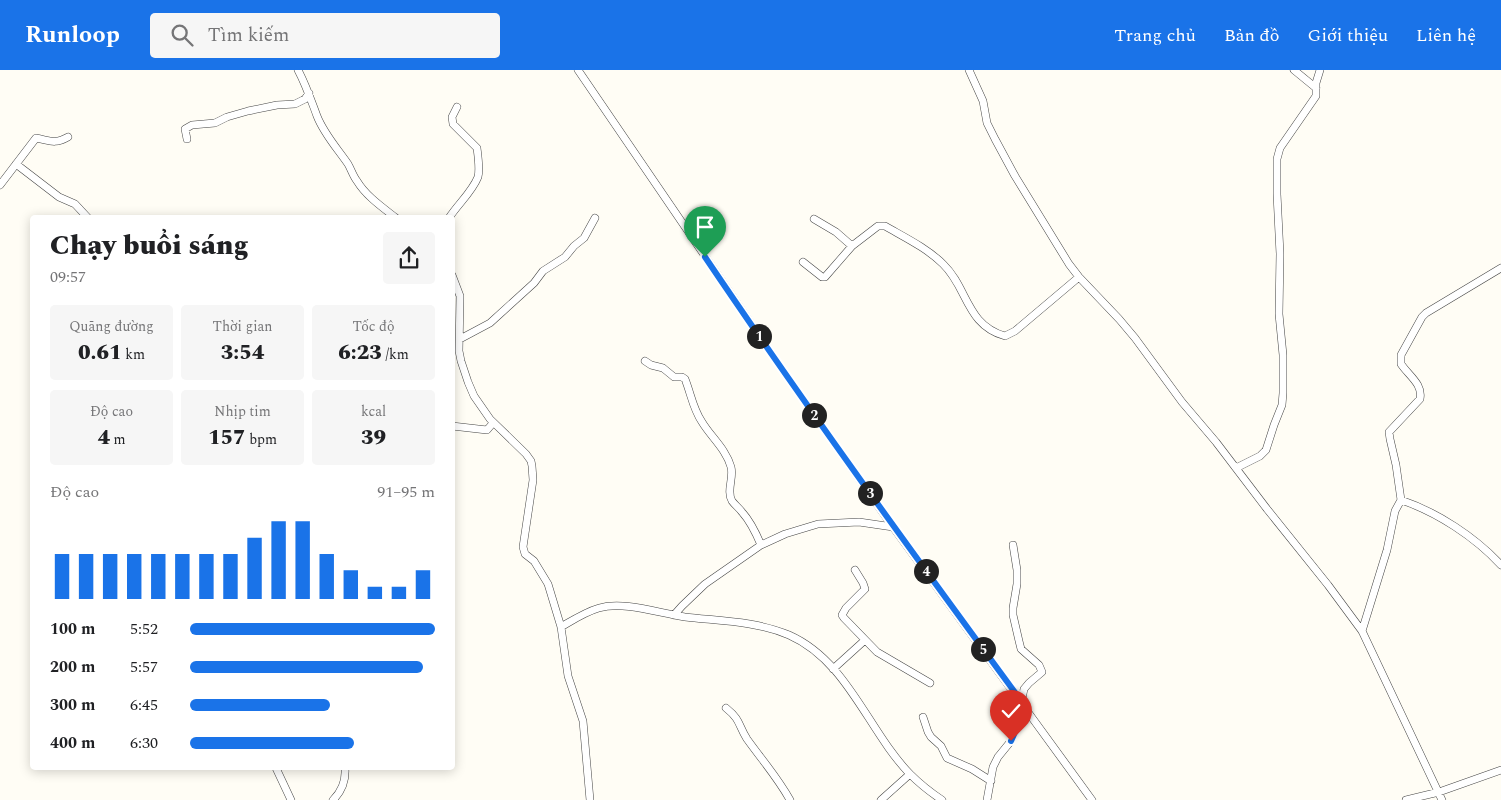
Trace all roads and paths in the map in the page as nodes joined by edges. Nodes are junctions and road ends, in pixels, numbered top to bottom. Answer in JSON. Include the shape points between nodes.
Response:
{"nodes":[{"id":1,"x":298,"y":70,"type":"edge"},
{"id":2,"x":578,"y":70,"type":"edge"},
{"id":3,"x":969,"y":70,"type":"edge"},
{"id":4,"x":1294,"y":70,"type":"edge"},
{"id":5,"x":1320,"y":70,"type":"edge"},
{"id":6,"x":1316,"y":88,"type":"junction"},
{"id":7,"x":309,"y":93,"type":"junction"},
{"id":8,"x":456,"y":107,"type":"dead end"},
{"id":9,"x":68,"y":137,"type":"dead end"},
{"id":10,"x":188,"y":139,"type":"dead end"},
{"id":11,"x":16,"y":164,"type":"junction"},
{"id":12,"x":0,"y":185,"type":"edge"},
{"id":13,"x":85,"y":215,"type":"edge"},
{"id":14,"x":392,"y":215,"type":"edge"},
{"id":15,"x":451,"y":215,"type":"edge"},
{"id":16,"x":596,"y":218,"type":"dead end"},
{"id":17,"x":814,"y":219,"type":"dead end"},
{"id":18,"x":852,"y":246,"type":"junction"},
{"id":19,"x":803,"y":262,"type":"dead end"},
{"id":20,"x":1501,"y":268,"type":"edge"},
{"id":21,"x":1079,"y":277,"type":"junction"},
{"id":22,"x":455,"y":283,"type":"edge"},
{"id":23,"x":460,"y":339,"type":"junction"},
{"id":24,"x":645,"y":360,"type":"dead end"},
{"id":25,"x":493,"y":423,"type":"junction"},
{"id":26,"x":455,"y":426,"type":"edge"},
{"id":27,"x":1236,"y":468,"type":"junction"},
{"id":28,"x":1401,"y":500,"type":"junction"},
{"id":29,"x":893,"y":527,"type":"junction"},
{"id":30,"x":761,"y":545,"type":"junction"},
{"id":31,"x":1013,"y":545,"type":"dead end"},
{"id":32,"x":1501,"y":565,"type":"edge"},
{"id":33,"x":855,"y":570,"type":"dead end"},
{"id":34,"x":674,"y":615,"type":"junction"},
{"id":35,"x":561,"y":627,"type":"junction"},
{"id":36,"x":1362,"y":631,"type":"junction"},
{"id":37,"x":865,"y":640,"type":"junction"},
{"id":38,"x":833,"y":668,"type":"junction"},
{"id":39,"x":930,"y":683,"type":"dead end"},
{"id":40,"x":1022,"y":702,"type":"junction"},
{"id":41,"x":726,"y":708,"type":"dead end"},
{"id":42,"x":923,"y":717,"type":"dead end"},
{"id":43,"x":277,"y":770,"type":"edge"},
{"id":44,"x":345,"y":770,"type":"edge"},
{"id":45,"x":1501,"y":770,"type":"edge"},
{"id":46,"x":910,"y":774,"type":"junction"},
{"id":47,"x":991,"y":781,"type":"junction"},
{"id":48,"x":1439,"y":792,"type":"junction"},
{"id":49,"x":291,"y":800,"type":"edge"},
{"id":50,"x":333,"y":800,"type":"edge"},
{"id":51,"x":590,"y":800,"type":"edge"},
{"id":52,"x":790,"y":800,"type":"edge"},
{"id":53,"x":881,"y":800,"type":"edge"},
{"id":54,"x":942,"y":800,"type":"edge"},
{"id":55,"x":987,"y":800,"type":"edge"},
{"id":56,"x":1092,"y":800,"type":"edge"},
{"id":57,"x":1406,"y":800,"type":"edge"},
{"id":58,"x":1442,"y":800,"type":"edge"}],
"edges":[{"from":1,"to":7,"type":"street"},
{"from":2,"to":29,"type":"street"},
{"from":3,"to":21,"type":"street","via":[[995,139],[1060,252]]},
{"from":4,"to":6,"type":"street"},
{"from":5,"to":6,"type":"street"},
{"from":6,"to":27,"type":"street","via":[[1316,96],[1280,148],[1277,160],[1282,405],[1266,450]]},
{"from":7,"to":10,"type":"street","via":[[295,104],[248,111],[212,124],[192,125],[185,129]]},
{"from":7,"to":14,"type":"street","via":[[325,131],[357,181]]},
{"from":8,"to":15,"type":"street","via":[[453,124],[478,151],[478,177]]},
{"from":9,"to":11,"type":"street","via":[[56,142],[36,138]]},
{"from":11,"to":12,"type":"street"},
{"from":11,"to":13,"type":"street","via":[[59,197],[75,204]]},
{"from":16,"to":23,"type":"street","via":[[584,238],[565,257],[543,270],[534,283],[490,323]]},
{"from":17,"to":18,"type":"street"},
{"from":18,"to":19,"type":"street","via":[[825,277]]},
{"from":18,"to":21,"type":"street","via":[[878,226],[885,226],[943,264],[955,279],[972,312],[992,330],[1005,336]]},
{"from":20,"to":28,"type":"street","via":[[1426,313],[1401,355],[1401,364],[1421,391],[1420,399],[1390,432]]},
{"from":21,"to":27,"type":"street","via":[[1135,338]]},
{"from":22,"to":23,"type":"street","via":[[460,296]]},
{"from":23,"to":25,"type":"street","via":[[461,361],[468,382]]},
{"from":24,"to":30,"type":"street","via":[[685,379],[696,411],[730,464],[732,501],[752,525]]},
{"from":25,"to":26,"type":"street","via":[[484,430]]},
{"from":25,"to":35,"type":"street","via":[[531,461],[533,480],[523,547],[548,584]]},
{"from":27,"to":36,"type":"street"},
{"from":28,"to":32,"type":"street","via":[[1470,537]]},
{"from":28,"to":36,"type":"street","via":[[1395,510],[1387,550]]},
{"from":29,"to":30,"type":"street","via":[[859,522],[818,524]]},
{"from":29,"to":40,"type":"street"},
{"from":30,"to":34,"type":"street","via":[[705,584]]},
{"from":31,"to":40,"type":"street","via":[[1017,584],[1013,615],[1018,641],[1021,649],[1039,664],[1042,672],[1024,689]]},
{"from":33,"to":37,"type":"street","via":[[865,588],[842,615]]},
{"from":34,"to":35,"type":"street","via":[[631,607],[606,607]]},
{"from":34,"to":38,"type":"street","via":[[753,625],[788,635],[814,650]]},
{"from":35,"to":51,"type":"street","via":[[568,676],[583,721]]},
{"from":36,"to":48,"type":"street"},
{"from":37,"to":38,"type":"street"},
{"from":37,"to":39,"type":"street","via":[[881,655]]},
{"from":38,"to":46,"type":"street"},
{"from":40,"to":47,"type":"street","via":[[1015,732],[998,757]]},
{"from":40,"to":56,"type":"street"},
{"from":41,"to":52,"type":"street","via":[[739,721],[746,738]]},
{"from":42,"to":47,"type":"street","via":[[928,732],[947,758]]},
{"from":43,"to":49,"type":"street"},
{"from":44,"to":50,"type":"street","via":[[341,791]]},
{"from":45,"to":48,"type":"street"},
{"from":46,"to":53,"type":"street"},
{"from":46,"to":54,"type":"street"},
{"from":47,"to":55,"type":"street"},
{"from":48,"to":57,"type":"street"},
{"from":48,"to":58,"type":"street"}]}
